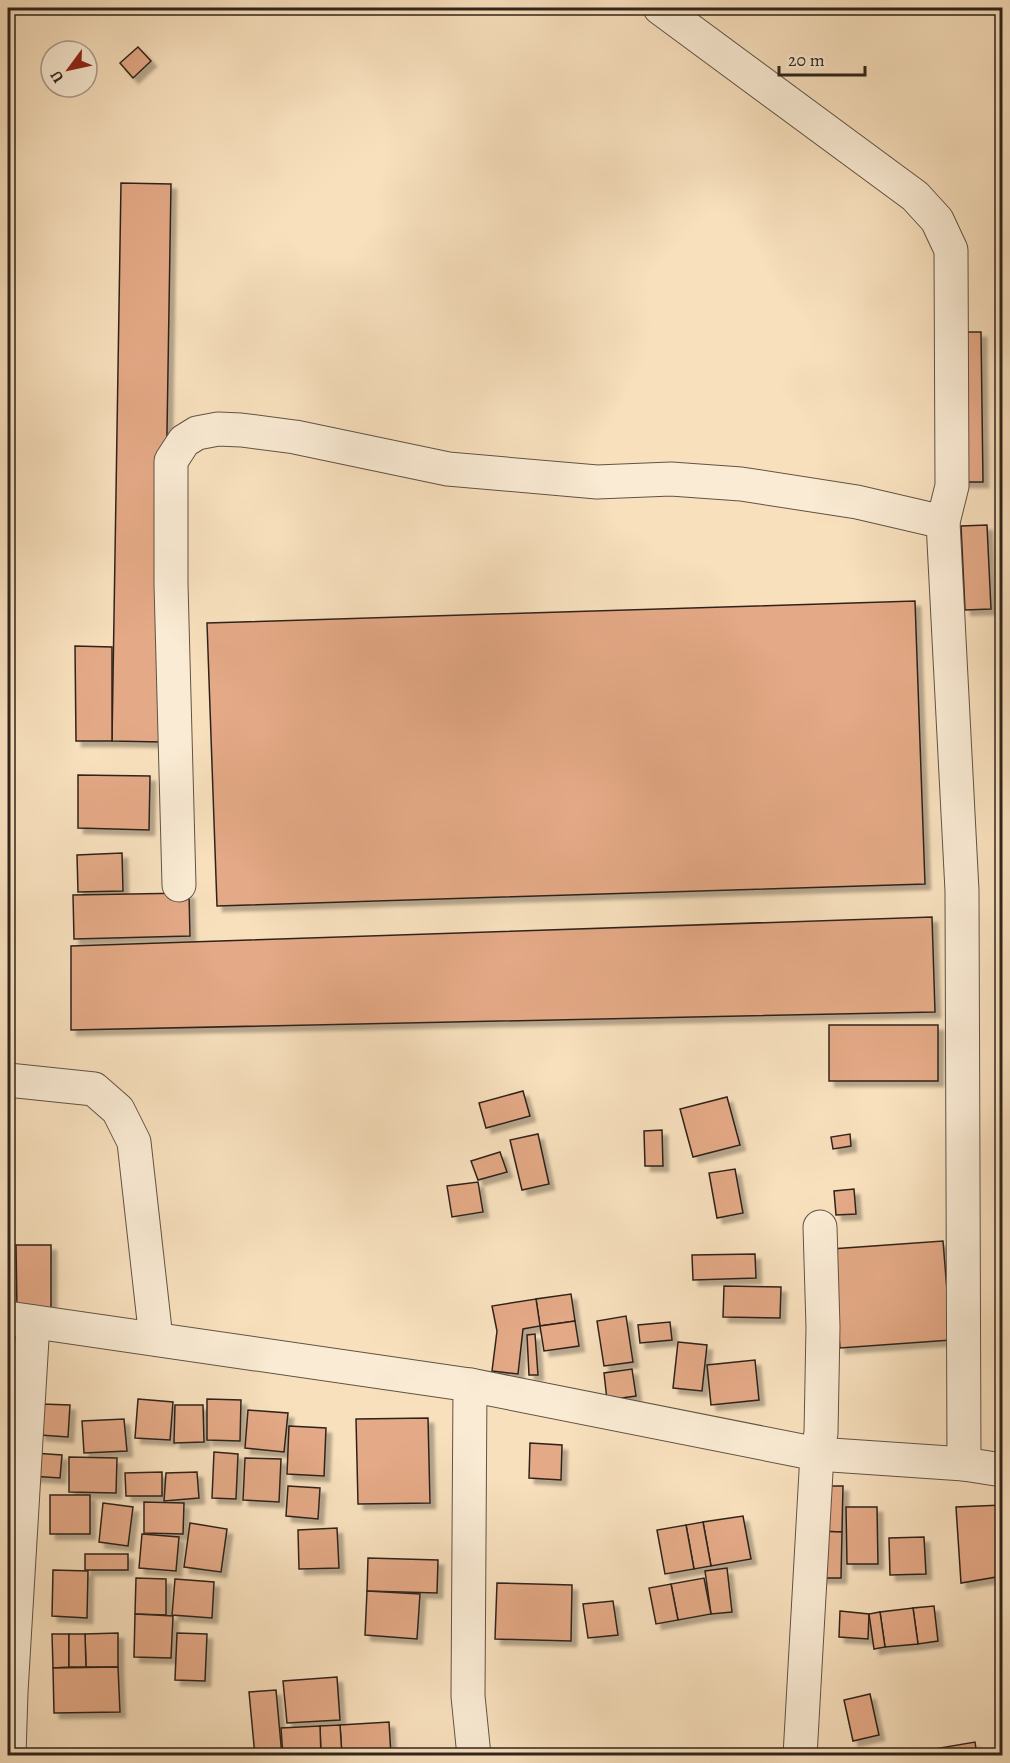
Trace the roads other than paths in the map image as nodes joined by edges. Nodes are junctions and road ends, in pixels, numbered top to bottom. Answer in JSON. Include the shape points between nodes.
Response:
{"nodes":[{"id":1,"x":660,"y":8,"type":"edge"},
{"id":2,"x":943,"y":522,"type":"junction"},
{"id":3,"x":179,"y":885,"type":"dead end"},
{"id":4,"x":8,"y":1080,"type":"edge"},
{"id":5,"x":820,"y":1227,"type":"dead end"},
{"id":6,"x":20,"y":1320,"type":"edge"},
{"id":7,"x":156,"y":1339,"type":"junction"},
{"id":8,"x":470,"y":1385,"type":"junction"},
{"id":9,"x":817,"y":1454,"type":"junction"},
{"id":10,"x":964,"y":1464,"type":"junction"},
{"id":11,"x":1002,"y":1470,"type":"edge"},
{"id":12,"x":9,"y":1755,"type":"edge"},
{"id":13,"x":474,"y":1755,"type":"edge"},
{"id":14,"x":800,"y":1755,"type":"edge"}],
"edges":[{"from":1,"to":2,"type":"street","via":[[915,196],[937,220],[951,250],[952,486]]},
{"from":2,"to":3,"type":"street","via":[[857,502],[741,484],[671,479],[597,482],[448,469],[295,437],[218,429],[197,433],[184,441],[171,461]]},
{"from":2,"to":10,"type":"street","via":[[962,891]]},
{"from":4,"to":7,"type":"street","via":[[94,1089],[118,1110],[134,1142]]},
{"from":5,"to":9,"type":"street","via":[[823,1351]]},
{"from":6,"to":7,"type":"street"},
{"from":6,"to":12,"type":"street"},
{"from":7,"to":8,"type":"street"},
{"from":8,"to":9,"type":"street"},
{"from":8,"to":13,"type":"street","via":[[468,1696]]},
{"from":9,"to":10,"type":"street"},
{"from":9,"to":14,"type":"street"},
{"from":10,"to":11,"type":"street"}]}
